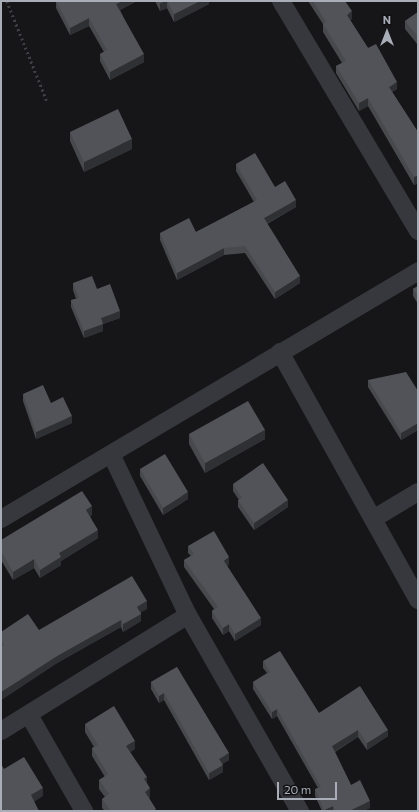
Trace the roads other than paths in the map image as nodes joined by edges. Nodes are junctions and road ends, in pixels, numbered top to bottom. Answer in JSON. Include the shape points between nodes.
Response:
{"nodes":[{"id":1,"x":280,"y":1,"type":"edge"},
{"id":2,"x":418,"y":231,"type":"edge"},
{"id":3,"x":418,"y":271,"type":"edge"},
{"id":4,"x":280,"y":352,"type":"junction"},
{"id":5,"x":112,"y":456,"type":"junction"},
{"id":6,"x":418,"y":492,"type":"edge"},
{"id":7,"x":1,"y":519,"type":"edge"},
{"id":8,"x":374,"y":519,"type":"junction"},
{"id":9,"x":418,"y":600,"type":"edge"},
{"id":10,"x":188,"y":615,"type":"junction"},
{"id":11,"x":29,"y":715,"type":"junction"},
{"id":12,"x":1,"y":731,"type":"edge"},
{"id":13,"x":84,"y":811,"type":"edge"},
{"id":14,"x":300,"y":811,"type":"edge"}],
"edges":[{"from":1,"to":2,"type":"street"},
{"from":3,"to":4,"type":"street"},
{"from":4,"to":5,"type":"street"},
{"from":4,"to":8,"type":"street"},
{"from":5,"to":7,"type":"street"},
{"from":5,"to":10,"type":"street"},
{"from":6,"to":8,"type":"street"},
{"from":8,"to":9,"type":"street"},
{"from":10,"to":11,"type":"street"},
{"from":10,"to":14,"type":"street"},
{"from":11,"to":12,"type":"street"},
{"from":11,"to":13,"type":"street"}]}
